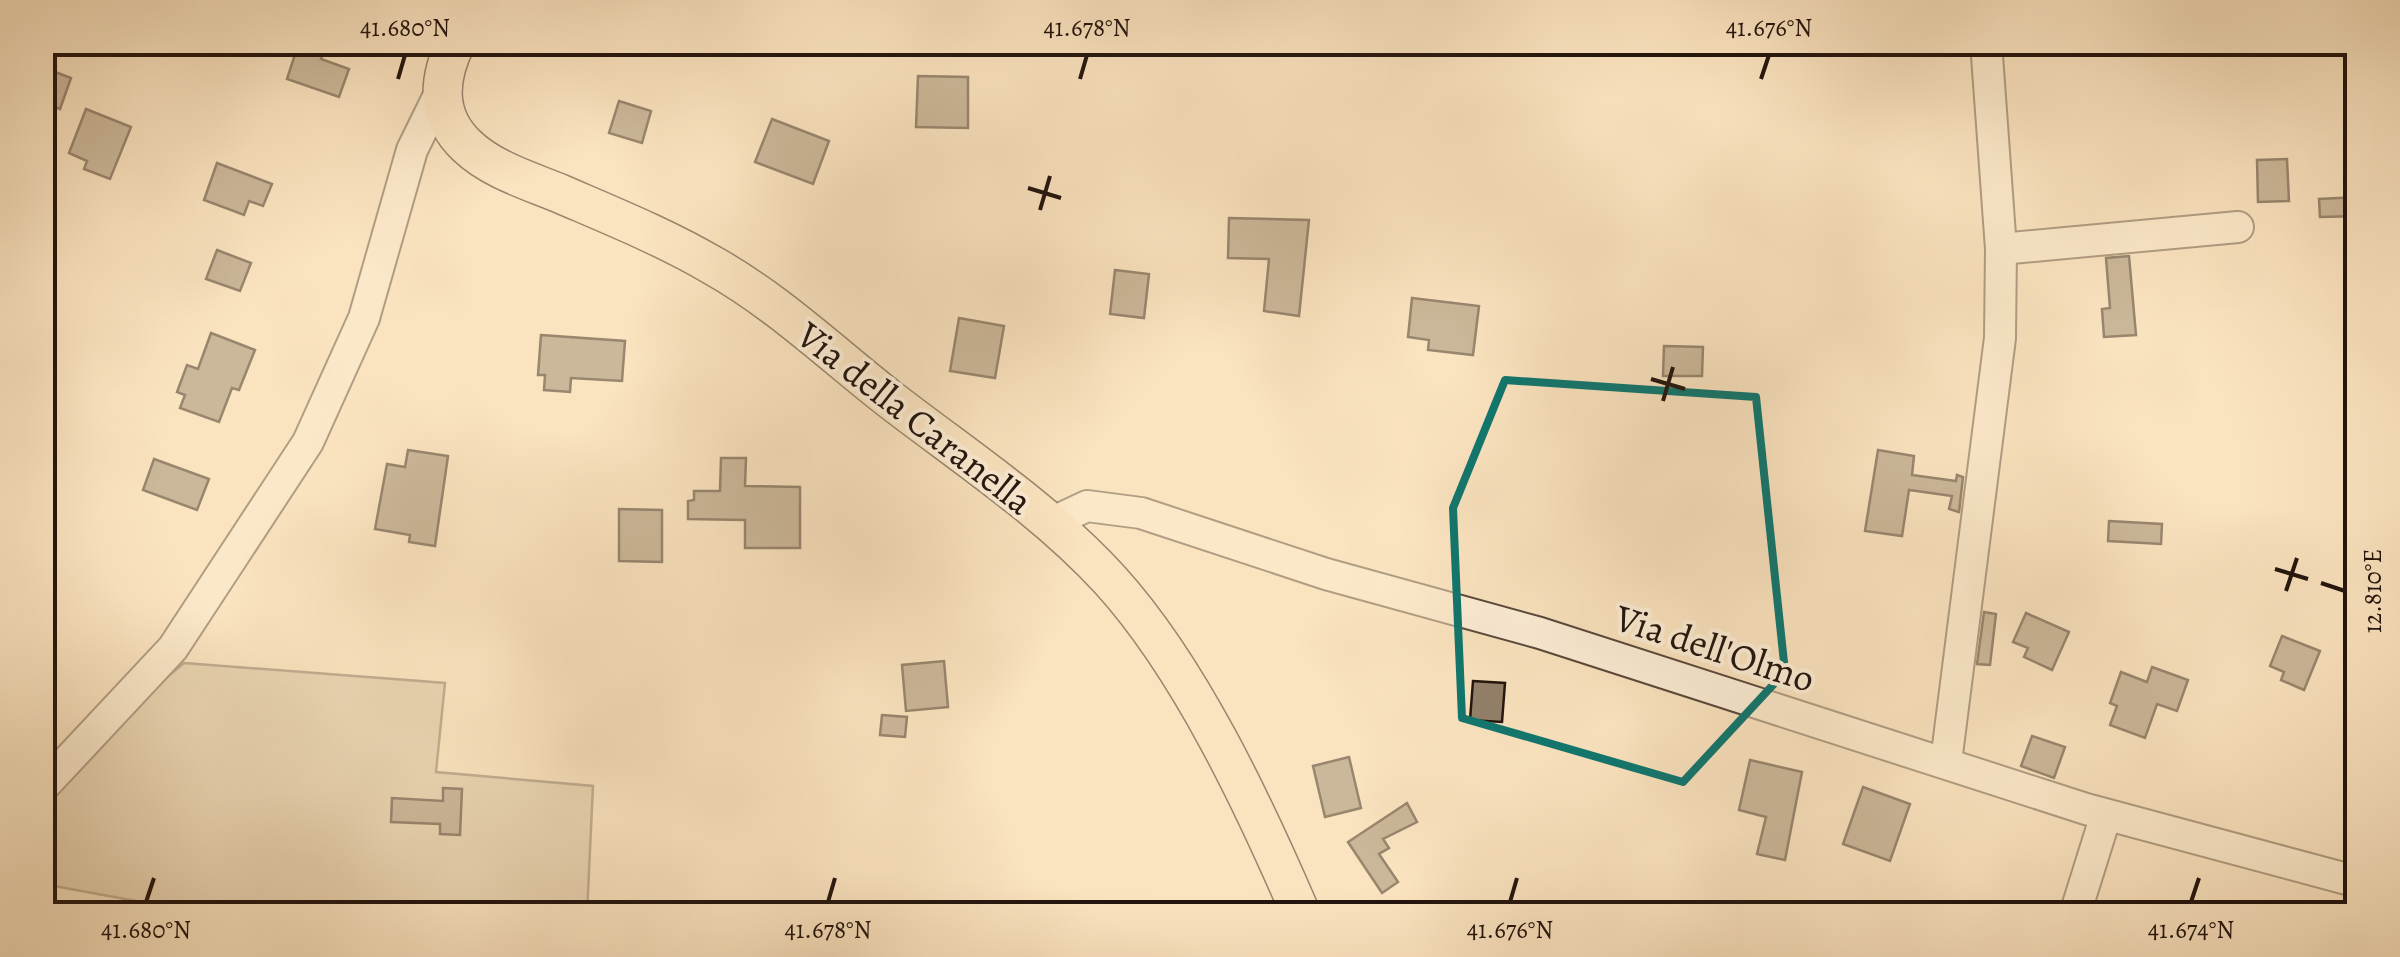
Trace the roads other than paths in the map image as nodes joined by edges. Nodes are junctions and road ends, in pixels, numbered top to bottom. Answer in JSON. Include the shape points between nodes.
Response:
{"nodes":[{"id":1,"x":456,"y":42,"type":"edge"},
{"id":2,"x":1986,"y":42,"type":"edge"},
{"id":3,"x":440,"y":91,"type":"junction"},
{"id":4,"x":2238,"y":227,"type":"dead end"},
{"id":5,"x":2001,"y":248,"type":"junction"},
{"id":6,"x":1051,"y":523,"type":"junction"},
{"id":7,"x":1946,"y":762,"type":"junction"},
{"id":8,"x":42,"y":788,"type":"edge"},
{"id":9,"x":2106,"y":815,"type":"junction"},
{"id":10,"x":2358,"y":882,"type":"edge"},
{"id":11,"x":1301,"y":914,"type":"edge"},
{"id":12,"x":2076,"y":914,"type":"edge"}],
"edges":[{"from":1,"to":3,"type":"main road"},
{"from":2,"to":5,"type":"street"},
{"from":3,"to":6,"type":"main road","name":"Via della Caranella","via":[[447,119],[475,153],[720,270]]},
{"from":3,"to":8,"type":"street","via":[[412,150],[364,318],[308,442],[178,641]]},
{"from":4,"to":5,"type":"street"},
{"from":5,"to":7,"type":"street","via":[[1996,380]]},
{"from":6,"to":7,"type":"street","name":"Via dell'Olmo","via":[[1087,506],[1140,513]]},
{"from":6,"to":11,"type":"main road","name":"Via della Caranella","via":[[1112,582],[1163,654],[1228,762]]},
{"from":7,"to":9,"type":"street","name":"Via dell'Olmo"},
{"from":9,"to":10,"type":"street","name":"Via dell'Olmo"},
{"from":9,"to":12,"type":"street"}]}
